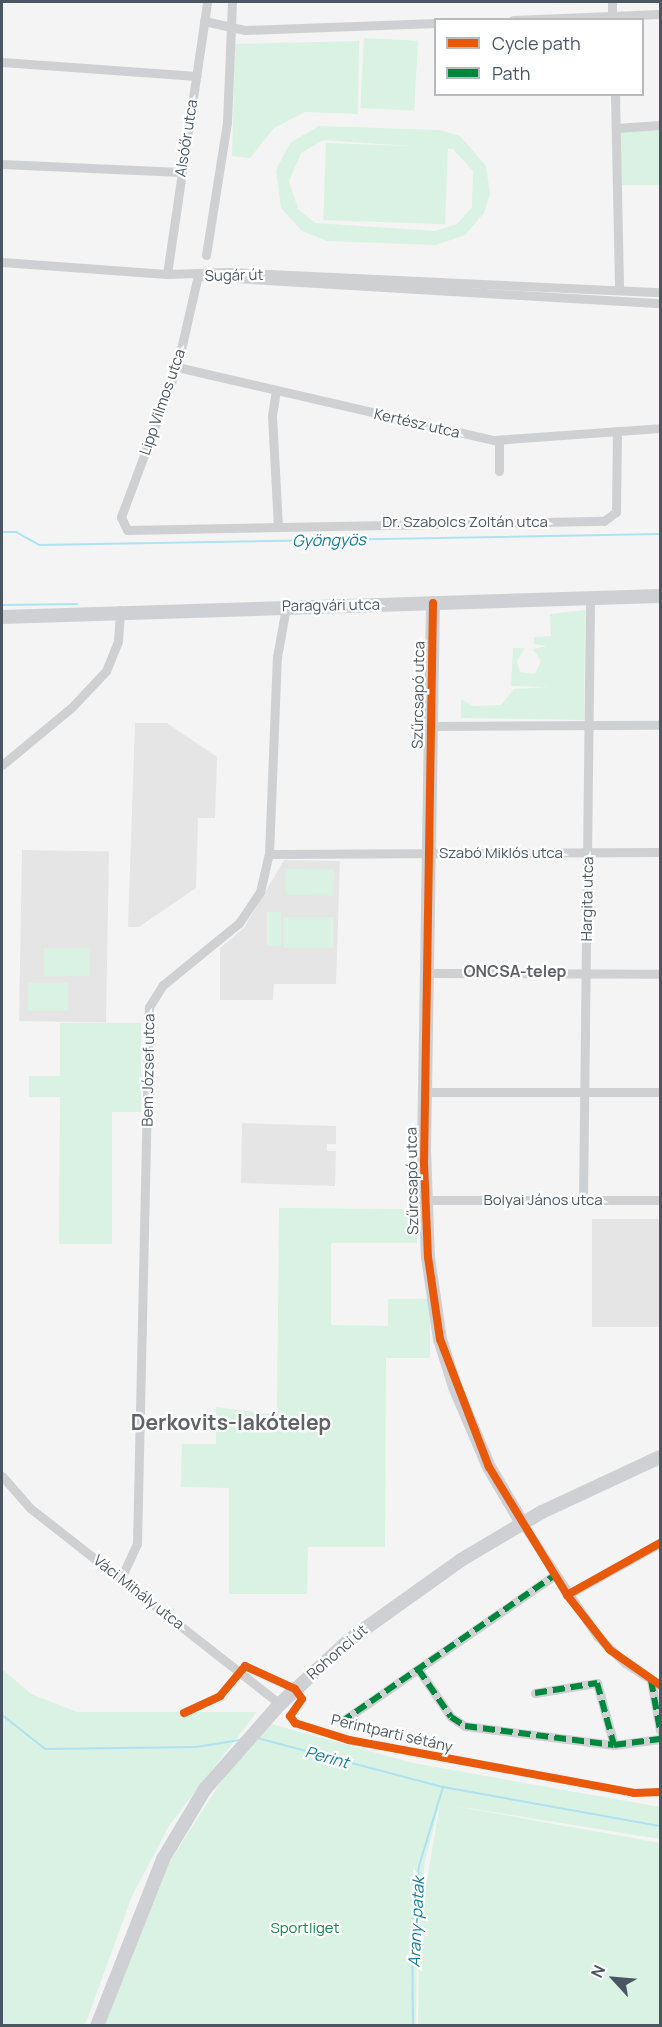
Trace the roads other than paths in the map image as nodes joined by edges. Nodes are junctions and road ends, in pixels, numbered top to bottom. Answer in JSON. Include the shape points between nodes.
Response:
{"nodes":[{"id":1,"x":207,"y":2,"type":"edge"},
{"id":2,"x":232,"y":2,"type":"edge"},
{"id":3,"x":612,"y":2,"type":"edge"},
{"id":4,"x":660,"y":14,"type":"edge"},
{"id":5,"x":612,"y":18,"type":"edge"},
{"id":6,"x":204,"y":21,"type":"junction"},
{"id":7,"x":434,"y":23,"type":"edge"},
{"id":8,"x":230,"y":28,"type":"junction"},
{"id":9,"x":2,"y":62,"type":"edge"},
{"id":10,"x":196,"y":76,"type":"junction"},
{"id":11,"x":615,"y":96,"type":"edge"},
{"id":12,"x":660,"y":125,"type":"edge"},
{"id":13,"x":616,"y":128,"type":"junction"},
{"id":14,"x":2,"y":164,"type":"edge"},
{"id":15,"x":181,"y":172,"type":"junction"},
{"id":16,"x":206,"y":255,"type":"dead end"},
{"id":17,"x":2,"y":262,"type":"edge"},
{"id":18,"x":166,"y":274,"type":"junction"},
{"id":19,"x":198,"y":275,"type":"junction"},
{"id":20,"x":619,"y":290,"type":"junction"},
{"id":21,"x":660,"y":292,"type":"edge"},
{"id":22,"x":660,"y":303,"type":"edge"},
{"id":23,"x":177,"y":367,"type":"junction"},
{"id":24,"x":276,"y":390,"type":"junction"},
{"id":25,"x":660,"y":428,"type":"edge"},
{"id":26,"x":617,"y":431,"type":"junction"},
{"id":27,"x":499,"y":440,"type":"junction"},
{"id":28,"x":499,"y":471,"type":"dead end"},
{"id":29,"x":278,"y":527,"type":"junction"},
{"id":30,"x":123,"y":528,"type":"joint"},
{"id":31,"x":660,"y":596,"type":"edge"},
{"id":32,"x":590,"y":598,"type":"junction"},
{"id":33,"x":433,"y":603,"type":"junction"},
{"id":34,"x":286,"y":607,"type":"junction"},
{"id":35,"x":120,"y":610,"type":"junction"},
{"id":36,"x":2,"y":617,"type":"edge"},
{"id":37,"x":660,"y":725,"type":"edge"},
{"id":38,"x":431,"y":726,"type":"junction"},
{"id":39,"x":589,"y":726,"type":"junction"},
{"id":40,"x":2,"y":765,"type":"edge"},
{"id":41,"x":587,"y":852,"type":"junction"},
{"id":42,"x":660,"y":852,"type":"edge"},
{"id":43,"x":429,"y":853,"type":"junction"},
{"id":44,"x":269,"y":854,"type":"junction"},
{"id":45,"x":429,"y":973,"type":"junction"},
{"id":46,"x":586,"y":973,"type":"junction"},
{"id":47,"x":660,"y":974,"type":"edge"},
{"id":48,"x":426,"y":1092,"type":"junction"},
{"id":49,"x":584,"y":1092,"type":"junction"},
{"id":50,"x":660,"y":1092,"type":"edge"},
{"id":51,"x":425,"y":1200,"type":"junction"},
{"id":52,"x":583,"y":1200,"type":"junction"},
{"id":53,"x":660,"y":1200,"type":"edge"},
{"id":54,"x":660,"y":1457,"type":"edge"},
{"id":55,"x":2,"y":1476,"type":"edge"},
{"id":56,"x":522,"y":1523,"type":"junction"},
{"id":57,"x":660,"y":1543,"type":"edge"},
{"id":58,"x":555,"y":1575,"type":"junction"},
{"id":59,"x":121,"y":1578,"type":"junction"},
{"id":60,"x":567,"y":1595,"type":"junction"},
{"id":61,"x":418,"y":1669,"type":"junction"},
{"id":62,"x":651,"y":1680,"type":"junction"},
{"id":63,"x":660,"y":1685,"type":"edge"},
{"id":64,"x":535,"y":1693,"type":"dead end"},
{"id":65,"x":280,"y":1704,"type":"junction"},
{"id":66,"x":341,"y":1722,"type":"dead end"},
{"id":67,"x":660,"y":1730,"type":"edge"},
{"id":68,"x":660,"y":1739,"type":"edge"},
{"id":69,"x":614,"y":1745,"type":"junction"},
{"id":70,"x":97,"y":2025,"type":"edge"}],
"edges":[{"from":1,"to":6,"type":"street","name":"Alsóőr utca"},
{"from":2,"to":8,"type":"street"},
{"from":3,"to":5,"type":"street"},
{"from":4,"to":5,"type":"street"},
{"from":6,"to":8,"type":"street"},
{"from":6,"to":10,"type":"street","name":"Alsóőr utca"},
{"from":7,"to":8,"type":"street"},
{"from":8,"to":16,"type":"street","via":[[227,122]]},
{"from":9,"to":10,"type":"street"},
{"from":10,"to":15,"type":"street","name":"Alsóőr utca"},
{"from":11,"to":13,"type":"street"},
{"from":12,"to":13,"type":"street"},
{"from":13,"to":20,"type":"street"},
{"from":14,"to":15,"type":"street"},
{"from":15,"to":18,"type":"street","name":"Alsóőr utca"},
{"from":17,"to":18,"type":"street"},
{"from":18,"to":19,"type":"street"},
{"from":19,"to":20,"type":"street","name":"Sugár út"},
{"from":19,"to":22,"type":"street","name":"Sugár út","via":[[225,281]]},
{"from":19,"to":23,"type":"street","name":"Lipp Vilmos utca"},
{"from":20,"to":21,"type":"street","name":"Sugár út"},
{"from":23,"to":24,"type":"street","name":"Kertész utca"},
{"from":23,"to":30,"type":"street","name":"Lipp Vilmos utca","via":[[121,517]]},
{"from":24,"to":27,"type":"street","name":"Kertész utca"},
{"from":24,"to":29,"type":"street","via":[[272,416]]},
{"from":25,"to":26,"type":"street","name":"Kertész utca"},
{"from":26,"to":27,"type":"street","name":"Kertész utca"},
{"from":26,"to":29,"type":"street","name":"Dr. Szabolcs Zoltán utca","via":[[613,517]]},
{"from":27,"to":28,"type":"street"},
{"from":29,"to":30,"type":"street","name":"Dr. Szabolcs Zoltán utca"},
{"from":31,"to":32,"type":"street","name":"Paragvári utca"},
{"from":32,"to":33,"type":"street","name":"Paragvári utca"},
{"from":32,"to":39,"type":"street","name":"Hargita utca"},
{"from":33,"to":34,"type":"street","name":"Paragvári utca"},
{"from":33,"to":38,"type":"street","name":"Szűrcsapó utca"},
{"from":34,"to":35,"type":"street","name":"Paragvári utca"},
{"from":34,"to":44,"type":"street","name":"Bem József utca","via":[[277,657]]},
{"from":35,"to":36,"type":"street","name":"Paragvári utca"},
{"from":35,"to":40,"type":"street","via":[[118,641],[106,670],[71,708]]},
{"from":37,"to":39,"type":"street"},
{"from":38,"to":39,"type":"street"},
{"from":38,"to":43,"type":"street","name":"Szűrcsapó utca"},
{"from":39,"to":41,"type":"street","name":"Hargita utca"},
{"from":41,"to":42,"type":"street","name":"Szabó Miklós utca"},
{"from":41,"to":43,"type":"street","name":"Szabó Miklós utca"},
{"from":41,"to":46,"type":"street","name":"Hargita utca"},
{"from":43,"to":44,"type":"street","name":"Szabó Miklós utca"},
{"from":43,"to":45,"type":"street","name":"Szűrcsapó utca"},
{"from":44,"to":59,"type":"street","name":"Bem József utca","via":[[249,913],[163,985],[149,1007],[137,1545]]},
{"from":45,"to":46,"type":"street"},
{"from":45,"to":48,"type":"street","name":"Szűrcsapó utca"},
{"from":46,"to":47,"type":"street"},
{"from":46,"to":49,"type":"street","name":"Hargita utca"},
{"from":48,"to":49,"type":"street"},
{"from":48,"to":51,"type":"street","name":"Szűrcsapó utca"},
{"from":49,"to":50,"type":"street"},
{"from":49,"to":52,"type":"street","name":"Hargita utca"},
{"from":51,"to":52,"type":"street","name":"Bolyai János utca"},
{"from":51,"to":56,"type":"street","name":"Szűrcsapó utca","via":[[431,1284],[446,1359],[476,1441]]},
{"from":52,"to":53,"type":"street","name":"Bolyai János utca"},
{"from":54,"to":56,"type":"street","name":"Rohonci út"},
{"from":55,"to":59,"type":"street","name":"Váci Mihály utca","via":[[30,1508]]},
{"from":56,"to":58,"type":"street","name":"Szűrcsapó utca"},
{"from":56,"to":65,"type":"street","name":"Rohonci út","via":[[384,1613]]},
{"from":57,"to":60,"type":"street"},
{"from":58,"to":60,"type":"street","name":"Szűrcsapó utca"},
{"from":58,"to":61,"type":"street"},
{"from":59,"to":65,"type":"street","name":"Váci Mihály utca"},
{"from":60,"to":62,"type":"street","name":"Szűrcsapó utca","via":[[610,1650]]},
{"from":61,"to":66,"type":"street"},
{"from":61,"to":69,"type":"street","name":"Perintparti sétány","via":[[451,1717],[465,1726]]},
{"from":62,"to":63,"type":"street","name":"Szűrcsapó utca"},
{"from":62,"to":67,"type":"street"},
{"from":64,"to":69,"type":"street","via":[[602,1686]]},
{"from":65,"to":70,"type":"street","name":"Rohonci út","via":[[228,1760],[154,1876]]},
{"from":68,"to":69,"type":"street"}]}
